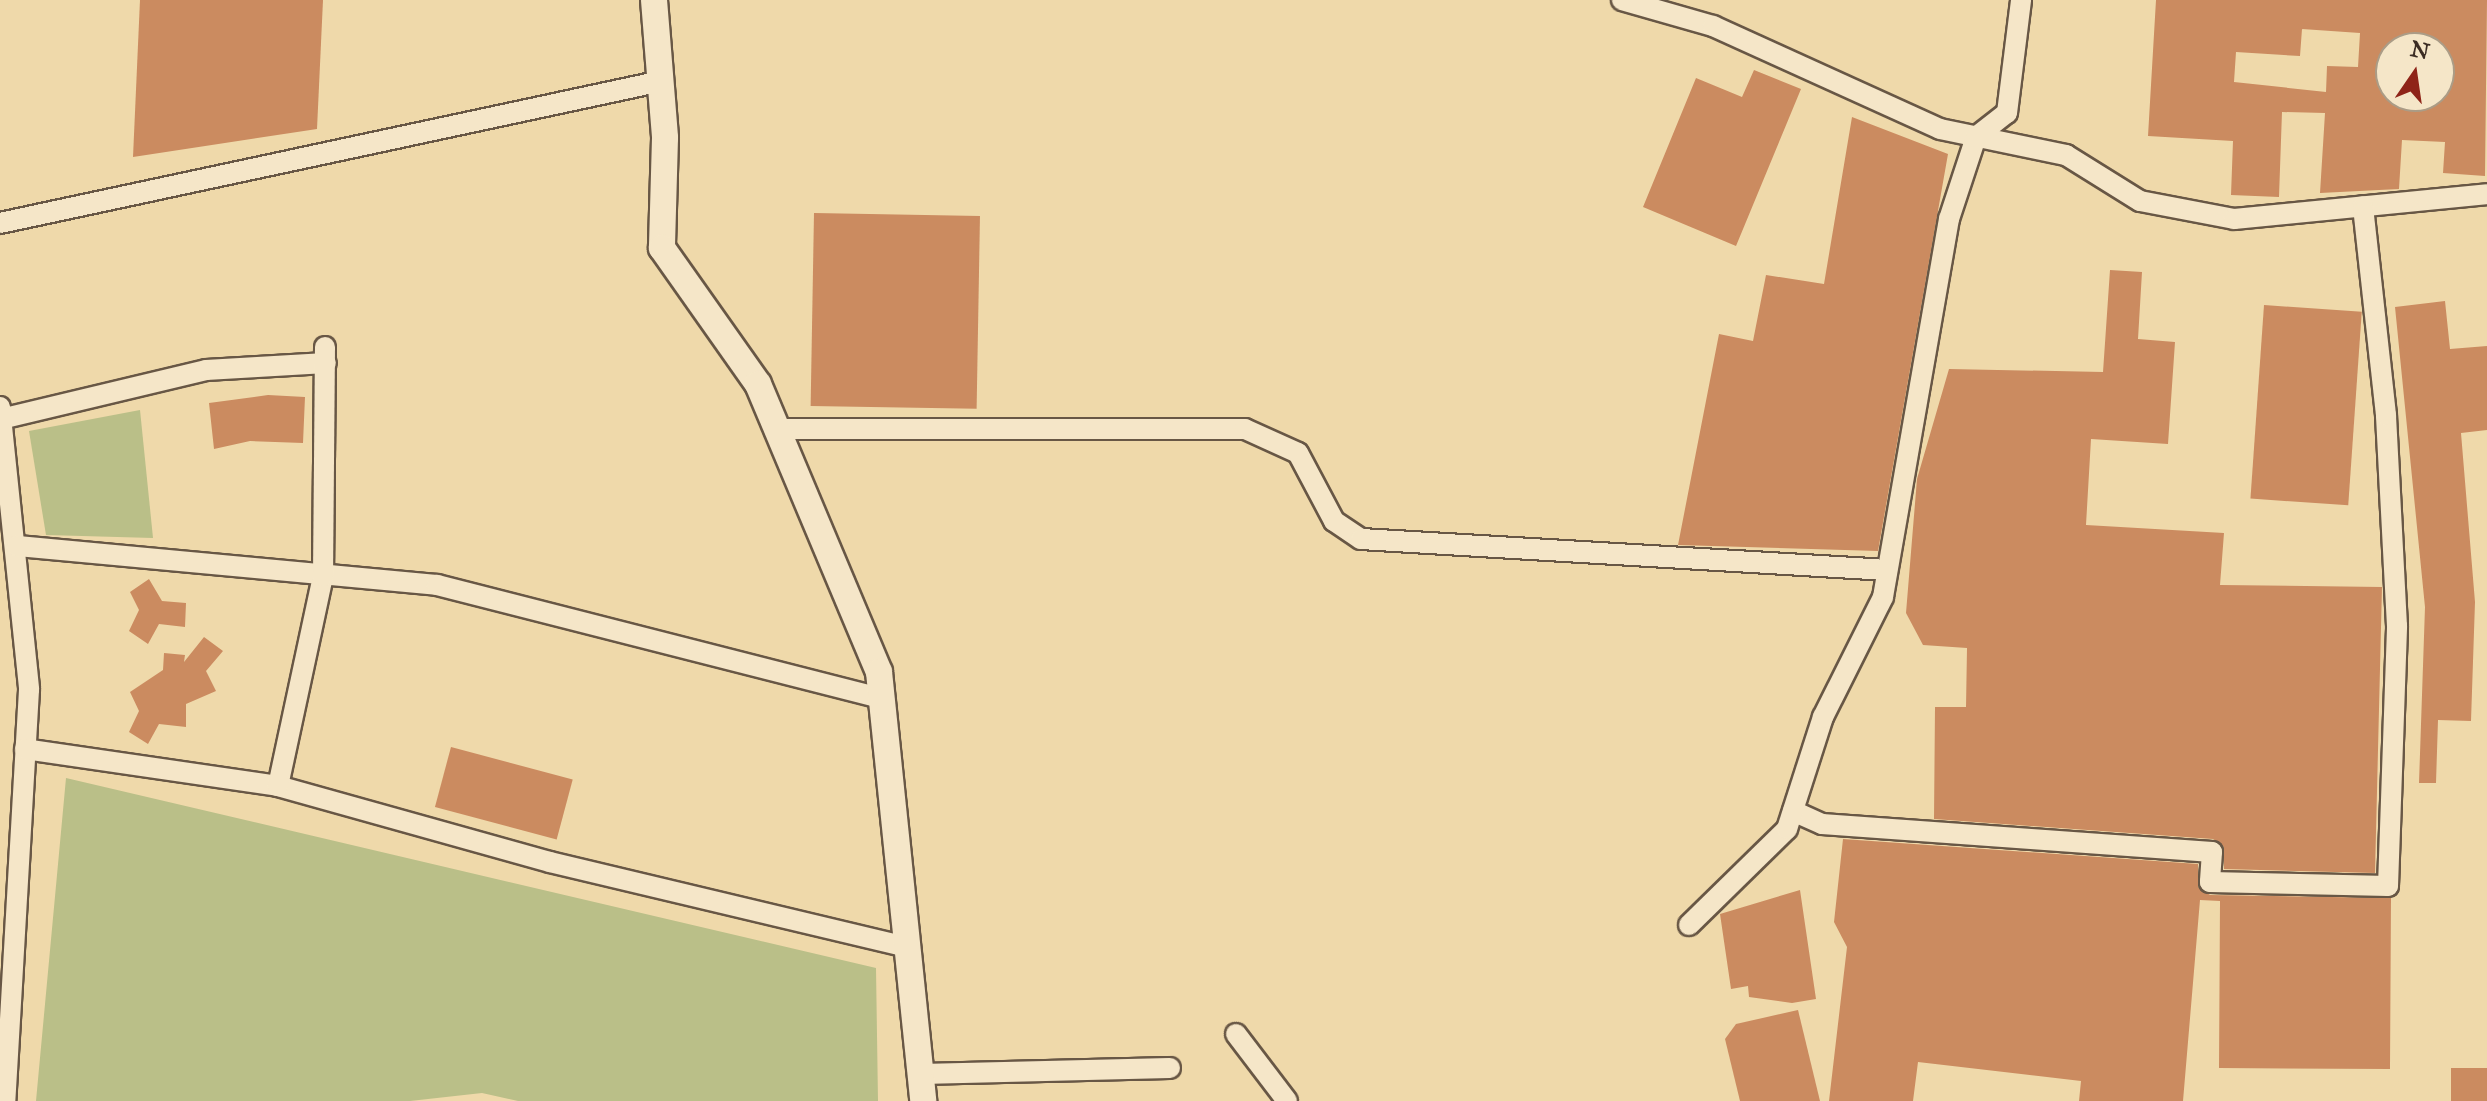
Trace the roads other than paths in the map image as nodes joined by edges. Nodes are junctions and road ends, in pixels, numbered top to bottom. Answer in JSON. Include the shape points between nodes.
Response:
{"nodes":[{"id":1,"x":654,"y":0,"type":"edge"},
{"id":2,"x":1622,"y":0,"type":"edge"},
{"id":3,"x":2021,"y":0,"type":"edge"},
{"id":4,"x":662,"y":81,"type":"junction"},
{"id":5,"x":1976,"y":137,"type":"junction"},
{"id":6,"x":2487,"y":194,"type":"edge"},
{"id":7,"x":2363,"y":206,"type":"junction"},
{"id":8,"x":0,"y":223,"type":"edge"},
{"id":9,"x":1,"y":413,"type":"edge"},
{"id":10,"x":780,"y":429,"type":"junction"},
{"id":11,"x":17,"y":546,"type":"junction"},
{"id":12,"x":1887,"y":570,"type":"junction"},
{"id":13,"x":323,"y":576,"type":"junction"},
{"id":14,"x":884,"y":699,"type":"junction"},
{"id":15,"x":25,"y":749,"type":"junction"},
{"id":16,"x":278,"y":786,"type":"junction"},
{"id":17,"x":1793,"y":811,"type":"junction"},
{"id":18,"x":1689,"y":925,"type":"dead end"},
{"id":19,"x":906,"y":947,"type":"junction"},
{"id":20,"x":1236,"y":1034,"type":"dead end"},
{"id":21,"x":1170,"y":1068,"type":"dead end"},
{"id":22,"x":921,"y":1074,"type":"junction"},
{"id":23,"x":5,"y":1101,"type":"edge"},
{"id":24,"x":923,"y":1101,"type":"edge"},
{"id":25,"x":1287,"y":1101,"type":"edge"}],
"edges":[{"from":1,"to":4,"type":"street"},
{"from":2,"to":5,"type":"street","via":[[1713,26],[1940,129]]},
{"from":3,"to":5,"type":"street","via":[[2007,113]]},
{"from":4,"to":8,"type":"street"},
{"from":4,"to":10,"type":"street","via":[[662,248],[735,347]]},
{"from":5,"to":7,"type":"street","via":[[2066,155],[2140,201],[2234,219]]},
{"from":5,"to":12,"type":"street","via":[[1949,219]]},
{"from":6,"to":7,"type":"street"},
{"from":7,"to":17,"type":"street","via":[[2386,415],[2397,626],[2388,886],[2210,882],[2212,852],[1822,824]]},
{"from":9,"to":11,"type":"street"},
{"from":9,"to":13,"type":"street","via":[[206,370],[325,355]]},
{"from":10,"to":12,"type":"street","via":[[1245,429],[1298,453],[1334,521],[1361,539]]},
{"from":10,"to":14,"type":"street"},
{"from":11,"to":13,"type":"street"},
{"from":11,"to":15,"type":"street","via":[[29,690]]},
{"from":12,"to":17,"type":"street","via":[[1883,597],[1823,717]]},
{"from":13,"to":14,"type":"street","via":[[437,585]]},
{"from":13,"to":16,"type":"street"},
{"from":14,"to":19,"type":"street"},
{"from":15,"to":16,"type":"street"},
{"from":15,"to":23,"type":"street"},
{"from":16,"to":19,"type":"street","via":[[550,862]]},
{"from":17,"to":18,"type":"street","via":[[1787,829]]},
{"from":19,"to":22,"type":"street"},
{"from":20,"to":25,"type":"street"},
{"from":21,"to":22,"type":"street"},
{"from":22,"to":24,"type":"street"}]}
